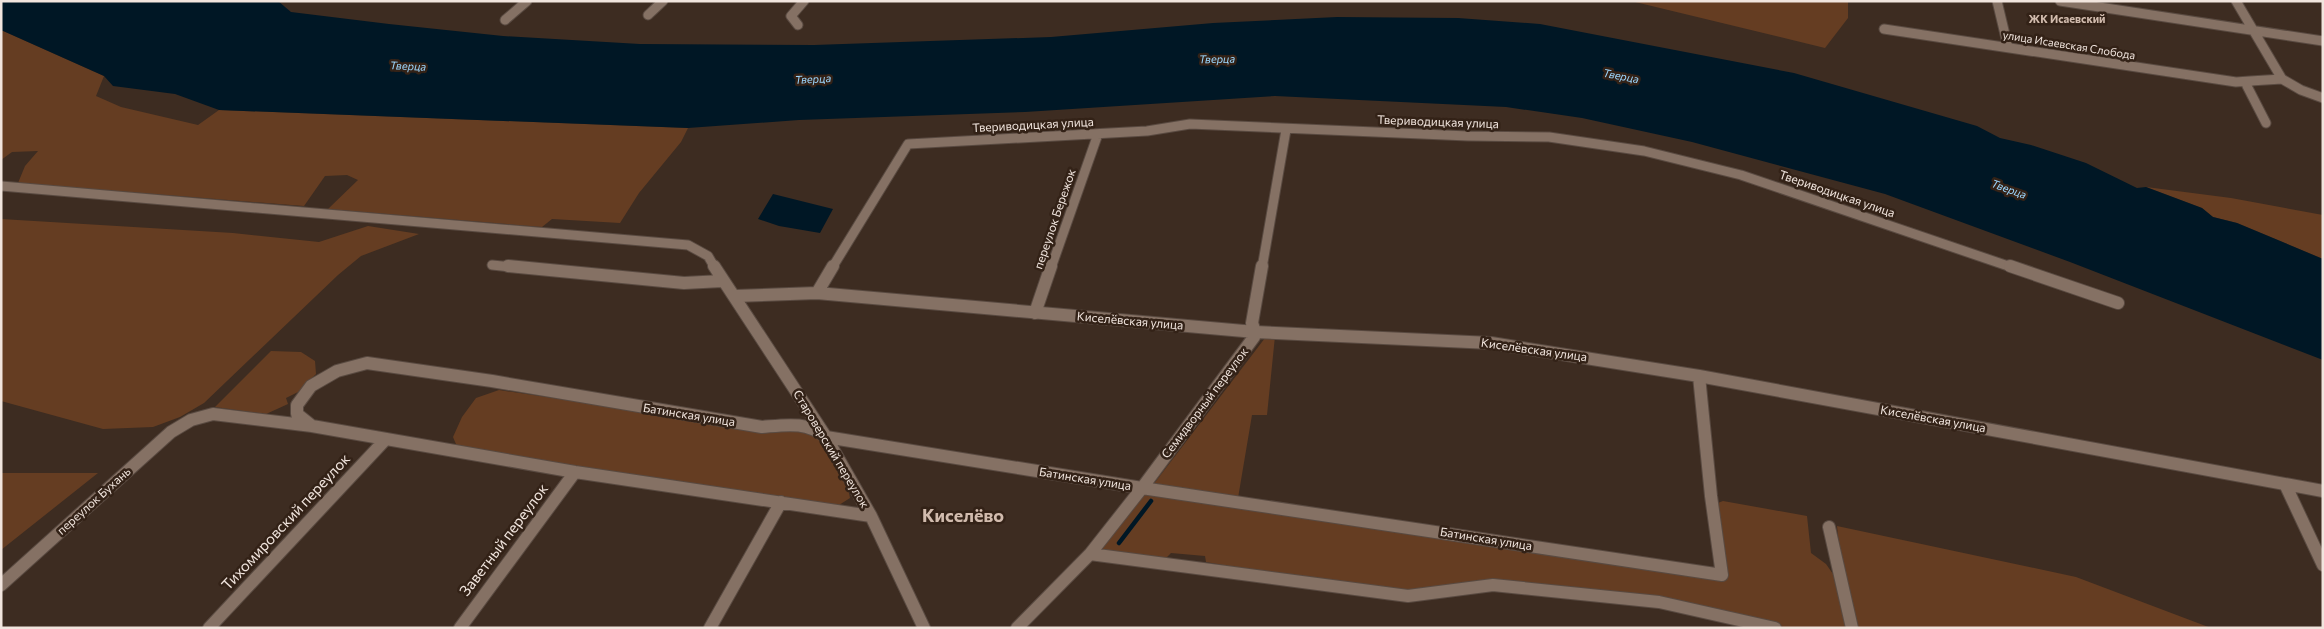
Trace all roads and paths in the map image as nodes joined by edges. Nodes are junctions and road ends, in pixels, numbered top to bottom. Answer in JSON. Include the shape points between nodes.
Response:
{"nodes":[{"id":1,"x":526,"y":1,"type":"edge"},
{"id":2,"x":663,"y":1,"type":"edge"},
{"id":3,"x":804,"y":1,"type":"edge"},
{"id":4,"x":1997,"y":1,"type":"edge"},
{"id":5,"x":2060,"y":1,"type":"edge"},
{"id":6,"x":2125,"y":1,"type":"edge"},
{"id":7,"x":2236,"y":1,"type":"edge"},
{"id":8,"x":2130,"y":12,"type":"junction"},
{"id":9,"x":648,"y":15,"type":"dead end"},
{"id":10,"x":505,"y":20,"type":"dead end"},
{"id":11,"x":798,"y":25,"type":"dead end"},
{"id":12,"x":1884,"y":29,"type":"dead end"},
{"id":13,"x":2252,"y":30,"type":"junction"},
{"id":14,"x":2323,"y":41,"type":"edge"},
{"id":15,"x":2008,"y":48,"type":"junction"},
{"id":16,"x":2282,"y":79,"type":"junction"},
{"id":17,"x":2250,"y":81,"type":"junction"},
{"id":18,"x":2323,"y":98,"type":"edge"},
{"id":19,"x":2266,"y":123,"type":"dead end"},
{"id":20,"x":1286,"y":130,"type":"junction"},
{"id":21,"x":1098,"y":134,"type":"junction"},
{"id":22,"x":1,"y":186,"type":"edge"},
{"id":23,"x":492,"y":264,"type":"dead end"},
{"id":24,"x":722,"y":281,"type":"junction"},
{"id":25,"x":817,"y":293,"type":"junction"},
{"id":26,"x":735,"y":296,"type":"junction"},
{"id":27,"x":2118,"y":303,"type":"dead end"},
{"id":28,"x":1035,"y":313,"type":"junction"},
{"id":29,"x":1255,"y":332,"type":"junction"},
{"id":30,"x":1699,"y":376,"type":"junction"},
{"id":31,"x":312,"y":426,"type":"junction"},
{"id":32,"x":826,"y":436,"type":"junction"},
{"id":33,"x":386,"y":439,"type":"junction"},
{"id":34,"x":575,"y":472,"type":"junction"},
{"id":35,"x":2285,"y":484,"type":"junction"},
{"id":36,"x":1142,"y":488,"type":"junction"},
{"id":37,"x":2323,"y":492,"type":"edge"},
{"id":38,"x":781,"y":502,"type":"junction"},
{"id":39,"x":870,"y":516,"type":"junction"},
{"id":40,"x":1829,"y":527,"type":"dead end"},
{"id":41,"x":1090,"y":554,"type":"junction"},
{"id":42,"x":2323,"y":565,"type":"edge"},
{"id":43,"x":1,"y":585,"type":"edge"},
{"id":44,"x":208,"y":628,"type":"edge"},
{"id":45,"x":460,"y":628,"type":"edge"},
{"id":46,"x":710,"y":628,"type":"edge"},
{"id":47,"x":924,"y":628,"type":"edge"},
{"id":48,"x":1017,"y":628,"type":"edge"},
{"id":49,"x":1775,"y":628,"type":"edge"},
{"id":50,"x":1852,"y":628,"type":"edge"}],
"edges":[{"from":1,"to":10,"type":"street"},
{"from":2,"to":9,"type":"street"},
{"from":3,"to":11,"type":"street","via":[[791,16]]},
{"from":4,"to":15,"type":"street"},
{"from":5,"to":8,"type":"street"},
{"from":6,"to":8,"type":"street"},
{"from":7,"to":13,"type":"street"},
{"from":8,"to":13,"type":"street"},
{"from":12,"to":15,"type":"street","name":"улица Исаевская Слобода"},
{"from":13,"to":14,"type":"street"},
{"from":13,"to":16,"type":"street"},
{"from":15,"to":17,"type":"street","name":"улица Исаевская Слобода","via":[[2236,82]]},
{"from":16,"to":17,"type":"street","name":"улица Исаевская Слобода"},
{"from":16,"to":18,"type":"street"},
{"from":17,"to":19,"type":"street","via":[[2247,86]]},
{"from":20,"to":21,"type":"street","name":"Твериводицкая улица","via":[[1190,124],[1147,132]]},
{"from":20,"to":27,"type":"street","name":"Твериводицкая улица","via":[[1549,137],[1644,151],[1741,175]]},
{"from":20,"to":29,"type":"street","via":[[1252,323]]},
{"from":21,"to":25,"type":"street","name":"Твериводицкая улица","via":[[908,144]]},
{"from":21,"to":28,"type":"street","name":"переулок Бережок"},
{"from":22,"to":24,"type":"street","name":"Староверский переулок","via":[[688,245],[708,256]]},
{"from":23,"to":24,"type":"street","via":[[684,283]]},
{"from":24,"to":26,"type":"street","name":"Староверский переулок"},
{"from":25,"to":26,"type":"street","name":"Киселёвская улица"},
{"from":25,"to":28,"type":"street","name":"Киселёвская улица"},
{"from":26,"to":32,"type":"street","name":"Староверский переулок"},
{"from":28,"to":29,"type":"street","name":"Киселёвская улица"},
{"from":29,"to":30,"type":"street","name":"Киселёвская улица","via":[[1491,343]]},
{"from":29,"to":36,"type":"street","name":"Семидворный переулок"},
{"from":30,"to":35,"type":"street","name":"Киселёвская улица"},
{"from":30,"to":36,"type":"street","name":"Батинская улица","via":[[1722,575]]},
{"from":31,"to":32,"type":"street","name":"Батинская улица","via":[[297,414],[302,396],[311,386],[337,371],[367,364],[492,381],[762,427],[801,423],[816,427]]},
{"from":31,"to":33,"type":"street"},
{"from":31,"to":43,"type":"street","name":"переулок Бухань","via":[[213,414],[189,419]]},
{"from":32,"to":36,"type":"street","name":"Батинская улица"},
{"from":32,"to":39,"type":"street","name":"Староверский переулок"},
{"from":33,"to":34,"type":"street"},
{"from":33,"to":44,"type":"street","name":"Тихомировский переулок"},
{"from":34,"to":38,"type":"street"},
{"from":34,"to":45,"type":"street","name":"Заветный переулок"},
{"from":35,"to":37,"type":"street","name":"Киселёвская улица"},
{"from":35,"to":42,"type":"street"},
{"from":36,"to":41,"type":"street","name":"Семидворный переулок"},
{"from":38,"to":39,"type":"street"},
{"from":38,"to":46,"type":"street"},
{"from":39,"to":47,"type":"street","name":"Староверский переулок"},
{"from":40,"to":50,"type":"street"},
{"from":41,"to":48,"type":"street","name":"Семидворный переулок"},
{"from":41,"to":49,"type":"street","via":[[1408,596],[1493,585],[1659,602]]}]}
